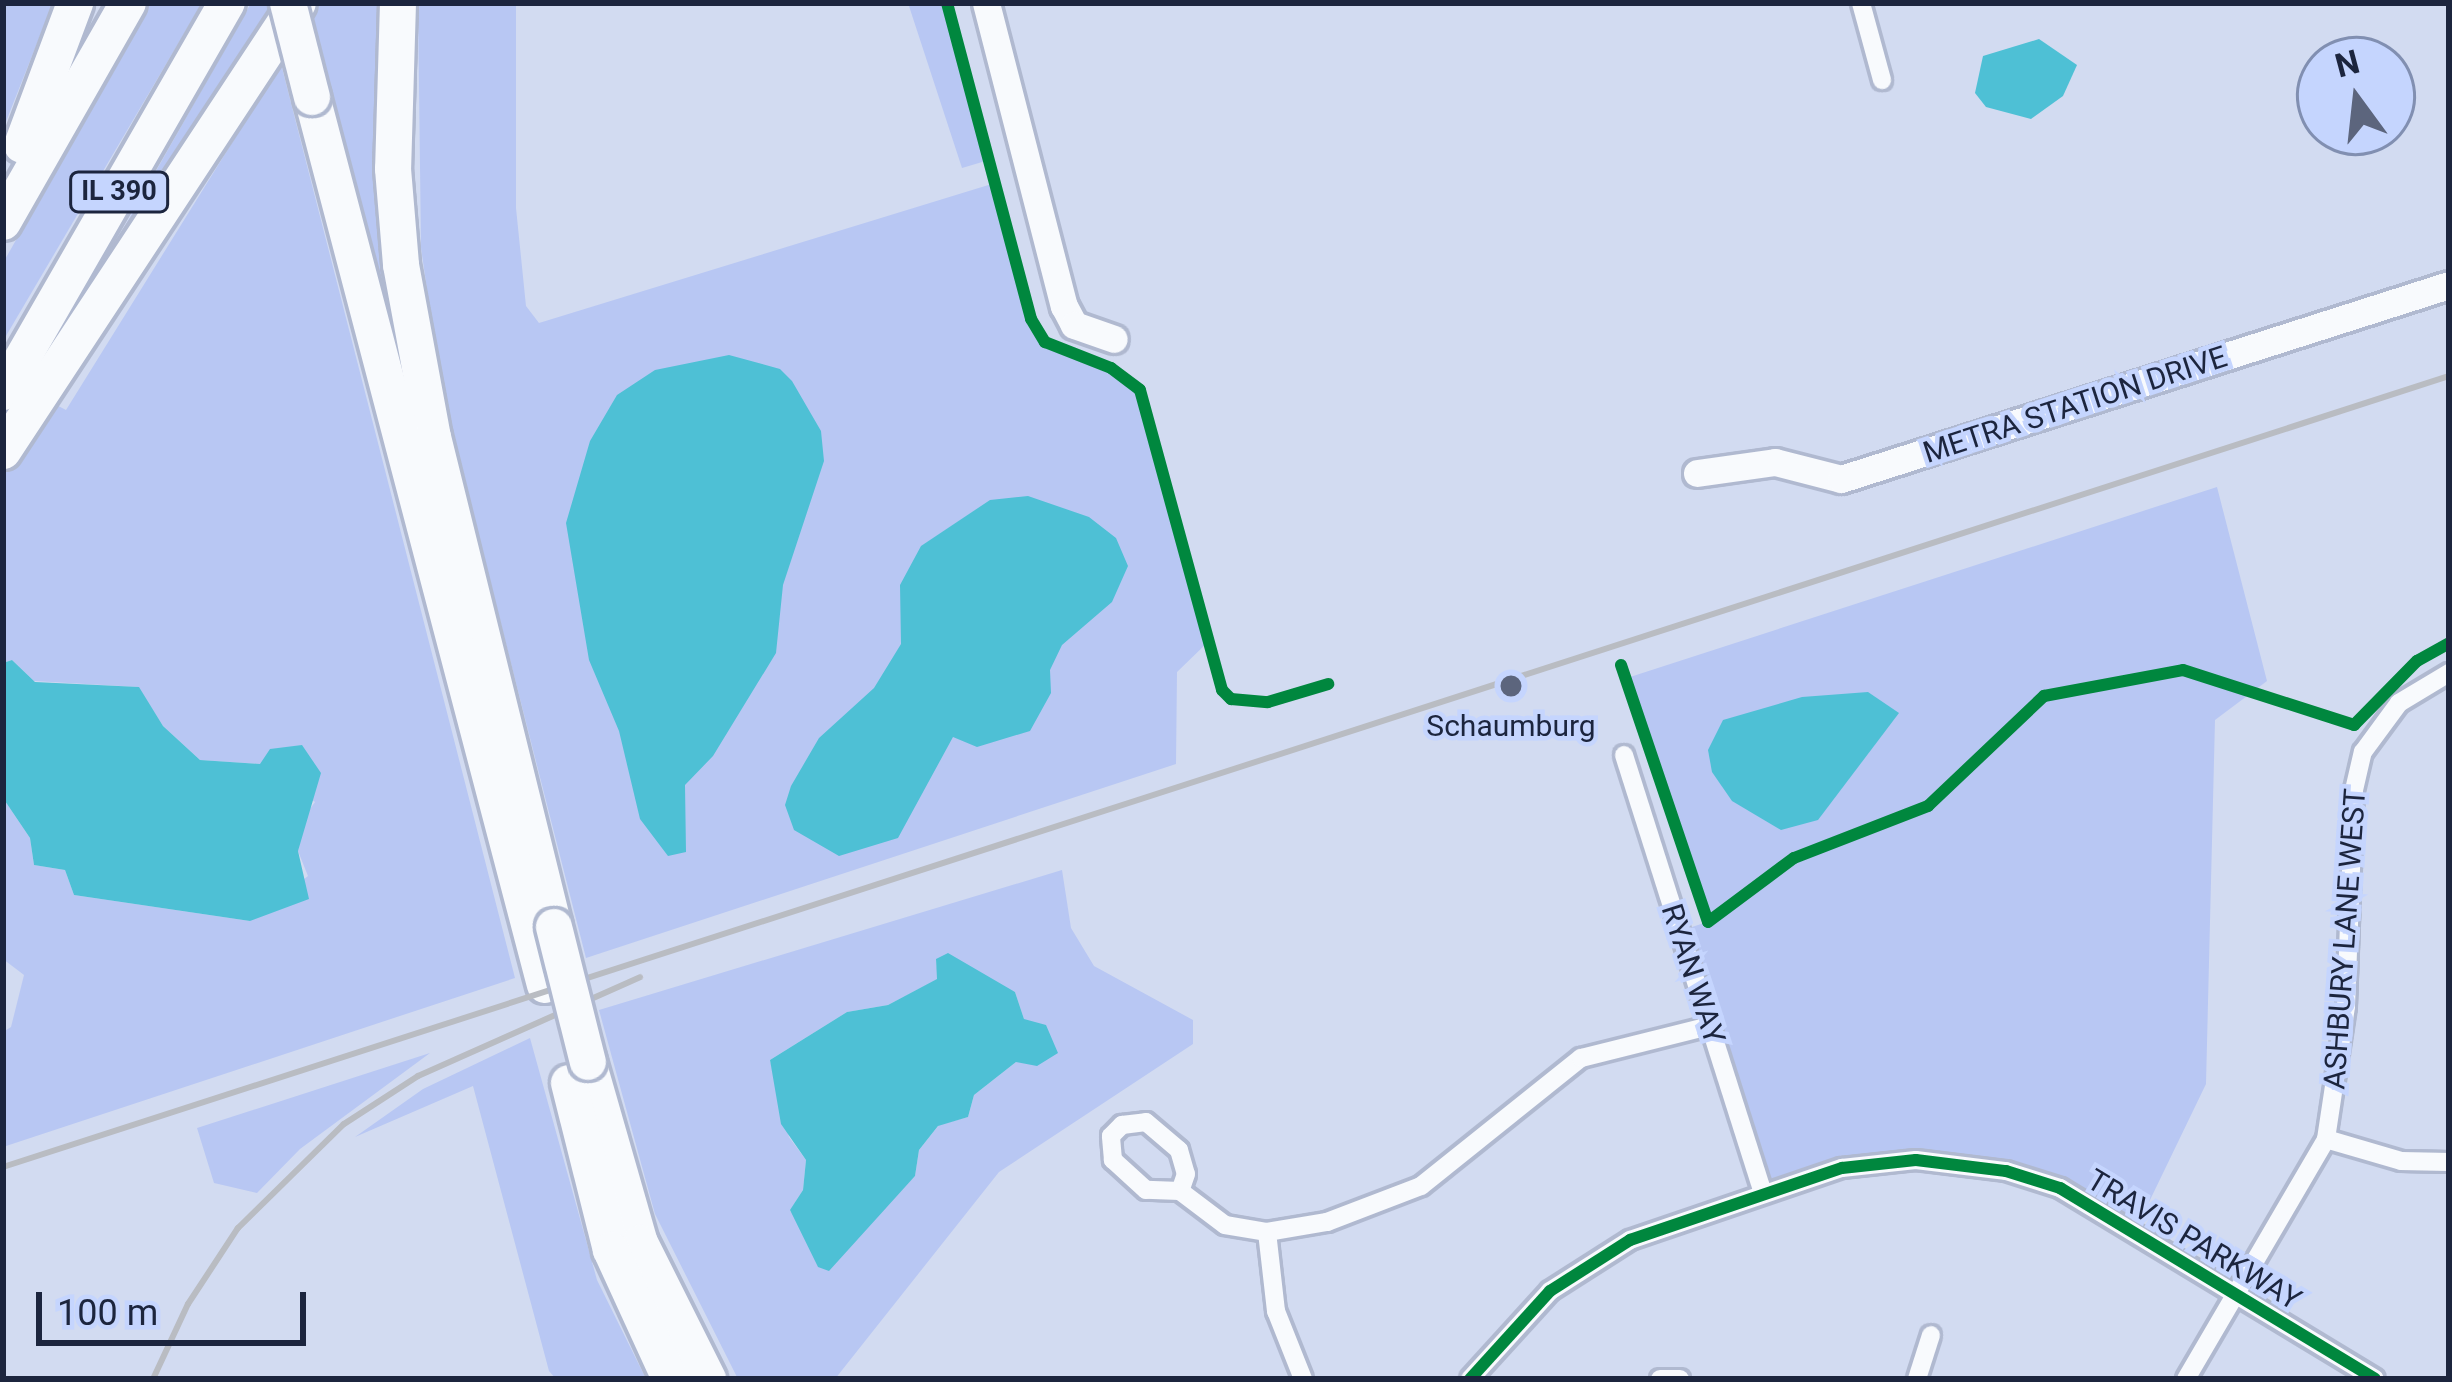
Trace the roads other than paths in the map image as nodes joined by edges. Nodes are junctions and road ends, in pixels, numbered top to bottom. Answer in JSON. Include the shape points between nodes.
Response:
{"nodes":[{"id":1,"x":75,"y":3,"type":"edge"},
{"id":2,"x":128,"y":3,"type":"edge"},
{"id":3,"x":227,"y":3,"type":"edge"},
{"id":4,"x":288,"y":3,"type":"edge"},
{"id":5,"x":298,"y":3,"type":"edge"},
{"id":6,"x":398,"y":3,"type":"edge"},
{"id":7,"x":986,"y":3,"type":"edge"},
{"id":8,"x":1861,"y":3,"type":"edge"},
{"id":9,"x":1882,"y":80,"type":"dead end"},
{"id":10,"x":3,"y":180,"type":"edge"},
{"id":11,"x":3,"y":222,"type":"edge"},
{"id":12,"x":2449,"y":285,"type":"edge"},
{"id":13,"x":1114,"y":339,"type":"dead end"},
{"id":14,"x":17,"y":390,"type":"edge"},
{"id":15,"x":3,"y":451,"type":"edge"},
{"id":16,"x":1697,"y":473,"type":"dead end"},
{"id":17,"x":2449,"y":673,"type":"edge"},
{"id":18,"x":1624,"y":754,"type":"dead end"},
{"id":19,"x":543,"y":931,"type":"junction"},
{"id":20,"x":1709,"y":1025,"type":"junction"},
{"id":21,"x":577,"y":1065,"type":"junction"},
{"id":22,"x":2326,"y":1139,"type":"junction"},
{"id":23,"x":2449,"y":1162,"type":"edge"},
{"id":24,"x":1180,"y":1192,"type":"junction"},
{"id":25,"x":1763,"y":1192,"type":"junction"},
{"id":26,"x":1267,"y":1232,"type":"junction"},
{"id":27,"x":2240,"y":1295,"type":"junction"},
{"id":28,"x":1930,"y":1335,"type":"dead end"},
{"id":29,"x":1297,"y":1377,"type":"edge"},
{"id":30,"x":670,"y":1379,"type":"edge"},
{"id":31,"x":708,"y":1379,"type":"edge"},
{"id":32,"x":1469,"y":1379,"type":"edge"},
{"id":33,"x":1660,"y":1379,"type":"edge"},
{"id":34,"x":1680,"y":1379,"type":"edge"},
{"id":35,"x":1917,"y":1379,"type":"edge"},
{"id":36,"x":2186,"y":1379,"type":"edge"},
{"id":37,"x":2375,"y":1379,"type":"edge"}],
"edges":[{"from":1,"to":10,"type":"highway","via":[[50,87]]},
{"from":2,"to":11,"type":"highway","number":"IL 390"},
{"from":3,"to":14,"type":"highway","number":"IL 390"},
{"from":4,"to":19,"type":"highway","bridge":true},
{"from":5,"to":14,"type":"highway"},
{"from":6,"to":19,"type":"highway","via":[[393,169],[408,306]]},
{"from":7,"to":13,"type":"street","via":[[1064,306],[1074,325]]},
{"from":8,"to":9,"type":"street"},
{"from":12,"to":16,"type":"street","name":"METRA STATION DRIVE","via":[[1841,479],[1774,462]]},
{"from":14,"to":15,"type":"highway"},
{"from":17,"to":22,"type":"street","name":"ASHBURY LANE WEST","via":[[2399,704],[2363,752],[2354,790],[2346,1006]]},
{"from":18,"to":20,"type":"street","name":"RYAN WAY"},
{"from":19,"to":21,"type":"highway"},
{"from":20,"to":25,"type":"street","name":"RYAN WAY"},
{"from":20,"to":26,"type":"street","via":[[1581,1058],[1421,1186],[1362,1213]]},
{"from":21,"to":30,"type":"highway","via":[[610,1250]]},
{"from":21,"to":31,"type":"highway","via":[[640,1243]]},
{"from":22,"to":23,"type":"street","via":[[2401,1161]]},
{"from":22,"to":27,"type":"street","name":"ASHBURY LANE WEST"},
{"from":24,"to":24,"type":"street","via":[[1186,1174],[1179,1150],[1146,1122],[1122,1125],[1111,1136],[1113,1160],[1146,1190]]},
{"from":24,"to":26,"type":"street","via":[[1225,1225]]},
{"from":25,"to":27,"type":"street","name":"TRAVIS PARKWAY","via":[[1899,1161],[2006,1171],[2109,1212]]},
{"from":25,"to":32,"type":"street","name":"TRAVIS PARKWAY","via":[[1672,1222],[1591,1262],[1514,1324]]},
{"from":26,"to":29,"type":"street","via":[[1276,1311]]},
{"from":27,"to":36,"type":"street","name":"ASHBURY LANE WEST"},
{"from":27,"to":37,"type":"street","name":"TRAVIS PARKWAY"},
{"from":28,"to":35,"type":"street"},
{"from":33,"to":34,"type":"street"}]}
